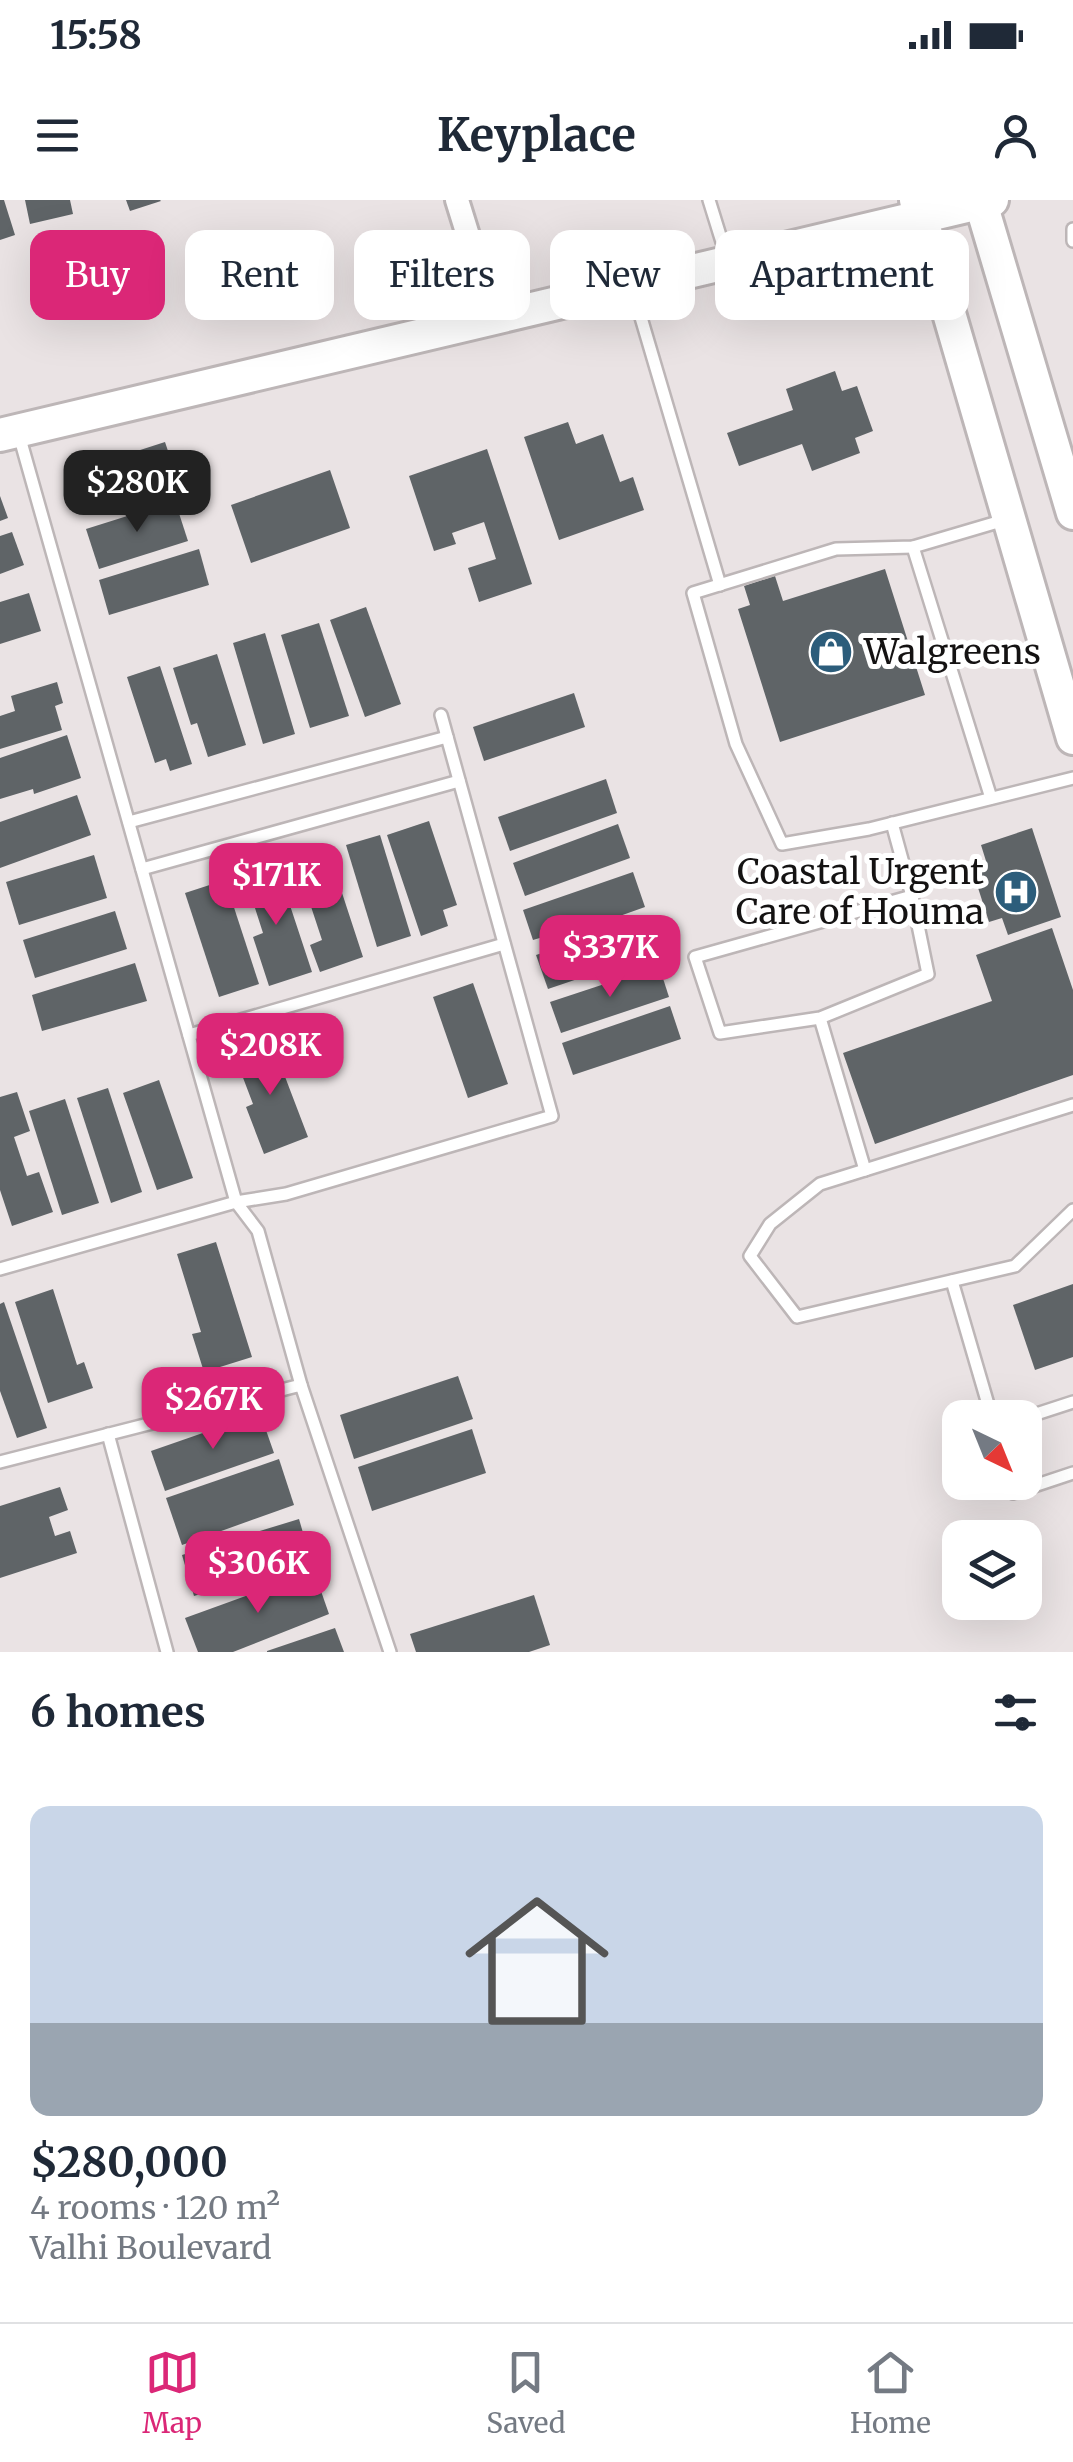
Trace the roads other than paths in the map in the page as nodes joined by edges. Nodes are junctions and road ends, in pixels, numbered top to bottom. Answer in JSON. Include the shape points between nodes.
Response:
{"nodes":[{"id":1,"x":457,"y":200,"type":"edge"},
{"id":2,"x":709,"y":200,"type":"edge"},
{"id":3,"x":985,"y":201,"type":"edge"},
{"id":4,"x":919,"y":210,"type":"edge"},
{"id":5,"x":1073,"y":228,"type":"edge"},
{"id":6,"x":466,"y":230,"type":"edge"},
{"id":7,"x":718,"y":230,"type":"edge"},
{"id":8,"x":849,"y":230,"type":"edge"},
{"id":9,"x":1073,"y":241,"type":"edge"},
{"id":10,"x":490,"y":320,"type":"edge"},
{"id":11,"x":642,"y":320,"type":"edge"},
{"id":12,"x":9,"y":433,"type":"edge"},
{"id":13,"x":1073,"y":514,"type":"edge"},
{"id":14,"x":1009,"y":518,"type":"junction"},
{"id":15,"x":913,"y":548,"type":"junction"},
{"id":16,"x":720,"y":585,"type":"junction"},
{"id":17,"x":441,"y":716,"type":"dead end"},
{"id":18,"x":447,"y":736,"type":"junction"},
{"id":19,"x":1073,"y":738,"type":"edge"},
{"id":20,"x":1073,"y":778,"type":"edge"},
{"id":21,"x":459,"y":781,"type":"junction"},
{"id":22,"x":991,"y":798,"type":"junction"},
{"id":23,"x":129,"y":822,"type":"junction"},
{"id":24,"x":892,"y":823,"type":"junction"},
{"id":25,"x":142,"y":869,"type":"junction"},
{"id":26,"x":912,"y":896,"type":"junction"},
{"id":27,"x":504,"y":944,"type":"junction"},
{"id":28,"x":820,"y":1018,"type":"junction"},
{"id":29,"x":189,"y":1035,"type":"junction"},
{"id":30,"x":1073,"y":1105,"type":"edge"},
{"id":31,"x":865,"y":1170,"type":"junction"},
{"id":32,"x":236,"y":1202,"type":"junction"},
{"id":33,"x":1073,"y":1210,"type":"edge"},
{"id":34,"x":0,"y":1268,"type":"edge"},
{"id":35,"x":952,"y":1281,"type":"junction"},
{"id":36,"x":301,"y":1385,"type":"junction"},
{"id":37,"x":987,"y":1400,"type":"edge"},
{"id":38,"x":1073,"y":1402,"type":"edge"},
{"id":39,"x":1042,"y":1412,"type":"edge"},
{"id":40,"x":108,"y":1434,"type":"junction"},
{"id":41,"x":0,"y":1462,"type":"edge"},
{"id":42,"x":1073,"y":1473,"type":"edge"},
{"id":43,"x":1042,"y":1483,"type":"edge"},
{"id":44,"x":168,"y":1652,"type":"edge"},
{"id":45,"x":390,"y":1652,"type":"edge"}],
"edges":[{"from":1,"to":6,"type":"street"},
{"from":2,"to":7,"type":"lane"},
{"from":3,"to":4,"type":"street"},
{"from":3,"to":13,"type":"street"},
{"from":4,"to":8,"type":"street"},
{"from":4,"to":14,"type":"street"},
{"from":5,"to":9,"type":"lane"},
{"from":10,"to":12,"type":"street"},
{"from":11,"to":16,"type":"lane"},
{"from":12,"to":23,"type":"lane"},
{"from":14,"to":15,"type":"lane"},
{"from":14,"to":19,"type":"street"},
{"from":15,"to":16,"type":"lane","via":[[836,549]]},
{"from":15,"to":22,"type":"lane"},
{"from":16,"to":24,"type":"lane","via":[[694,593],[736,744],[782,844]]},
{"from":17,"to":18,"type":"lane"},
{"from":18,"to":21,"type":"lane"},
{"from":18,"to":23,"type":"lane"},
{"from":20,"to":22,"type":"lane"},
{"from":21,"to":25,"type":"lane"},
{"from":21,"to":27,"type":"lane"},
{"from":22,"to":24,"type":"lane"},
{"from":23,"to":25,"type":"lane"},
{"from":24,"to":26,"type":"lane"},
{"from":25,"to":29,"type":"lane"},
{"from":26,"to":28,"type":"lane","via":[[928,974]]},
{"from":26,"to":28,"type":"lane","via":[[695,957],[720,1033]]},
{"from":27,"to":29,"type":"lane"},
{"from":27,"to":32,"type":"lane","via":[[552,1116],[286,1194]]},
{"from":28,"to":31,"type":"lane"},
{"from":29,"to":32,"type":"lane"},
{"from":30,"to":31,"type":"lane"},
{"from":31,"to":35,"type":"lane","via":[[820,1184],[770,1224],[750,1256],[797,1317]]},
{"from":32,"to":34,"type":"lane"},
{"from":32,"to":36,"type":"lane","via":[[258,1231]]},
{"from":33,"to":35,"type":"lane","via":[[1015,1266]]},
{"from":35,"to":37,"type":"lane"},
{"from":36,"to":40,"type":"lane"},
{"from":36,"to":45,"type":"lane"},
{"from":38,"to":39,"type":"lane"},
{"from":40,"to":41,"type":"lane"},
{"from":40,"to":44,"type":"lane"},
{"from":42,"to":43,"type":"lane"}]}
